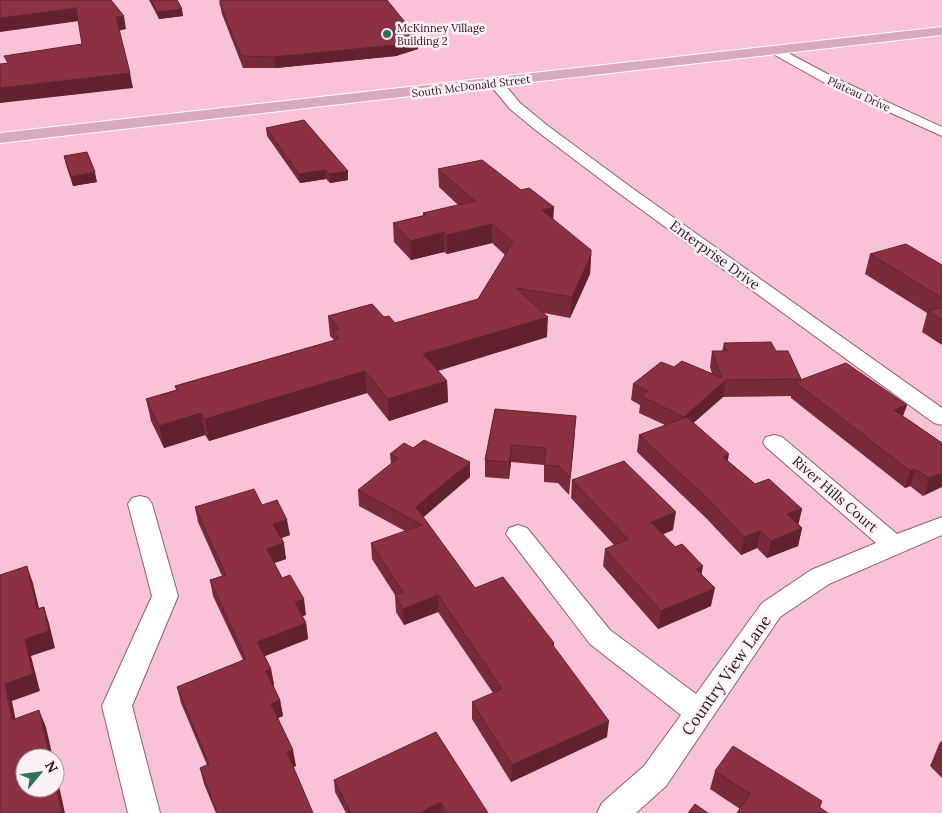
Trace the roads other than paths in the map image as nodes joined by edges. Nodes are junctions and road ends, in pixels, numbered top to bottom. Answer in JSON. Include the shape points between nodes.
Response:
{"nodes":[{"id":1,"x":942,"y":31,"type":"edge"},
{"id":2,"x":777,"y":51,"type":"junction"},
{"id":3,"x":496,"y":83,"type":"junction"},
{"id":4,"x":942,"y":132,"type":"edge"},
{"id":5,"x":0,"y":138,"type":"edge"},
{"id":6,"x":942,"y":418,"type":"edge"},
{"id":7,"x":774,"y":442,"type":"dead end"},
{"id":8,"x":140,"y":504,"type":"dead end"},
{"id":9,"x":942,"y":525,"type":"edge"},
{"id":10,"x":518,"y":534,"type":"dead end"},
{"id":11,"x":895,"y":546,"type":"junction"},
{"id":12,"x":700,"y":712,"type":"junction"},
{"id":13,"x":144,"y":813,"type":"edge"},
{"id":14,"x":612,"y":813,"type":"edge"}],
"edges":[{"from":1,"to":2,"type":"main road","name":"South McDonald Street"},
{"from":2,"to":3,"type":"main road","name":"South McDonald Street"},
{"from":2,"to":4,"type":"street","name":"Plateau Drive","via":[[829,80]]},
{"from":3,"to":5,"type":"main road","name":"South McDonald Street"},
{"from":3,"to":6,"type":"street","name":"Enterprise Drive","via":[[515,106],[550,134]]},
{"from":7,"to":11,"type":"street","name":"River Hills Court"},
{"from":8,"to":13,"type":"street","via":[[165,596],[117,706]]},
{"from":9,"to":11,"type":"street","name":"Country View Lane"},
{"from":10,"to":12,"type":"street","via":[[600,637]]},
{"from":11,"to":12,"type":"street","name":"Country View Lane","via":[[820,577],[772,610]]},
{"from":12,"to":14,"type":"street","name":"Country View Lane","via":[[655,776]]}]}
